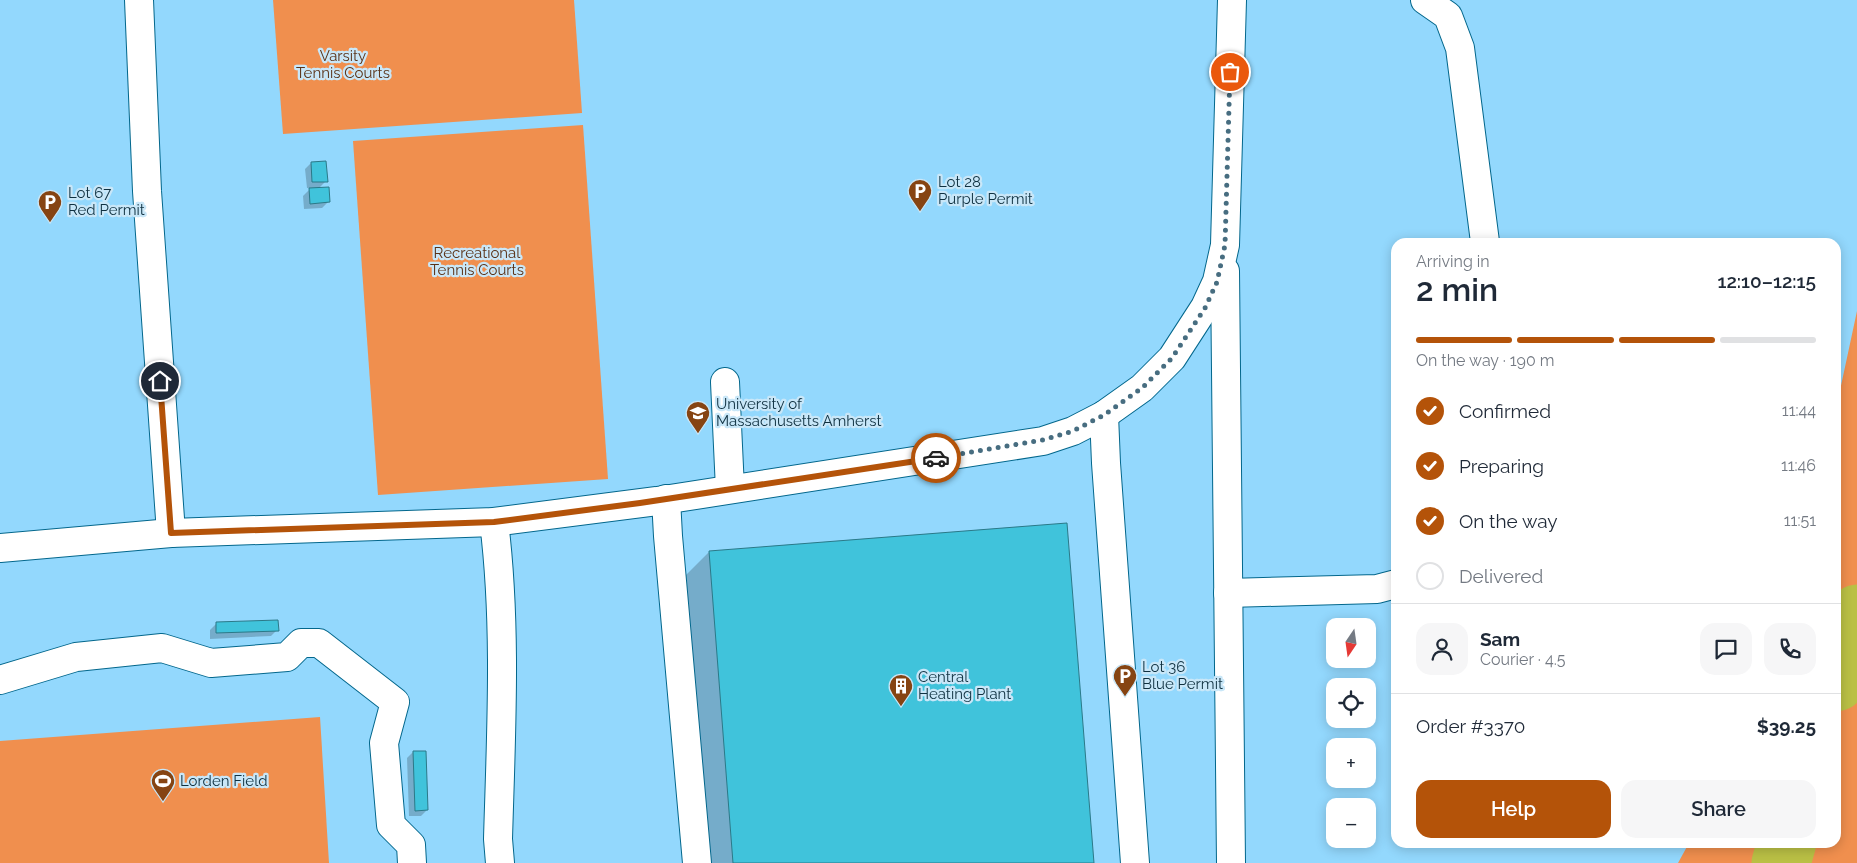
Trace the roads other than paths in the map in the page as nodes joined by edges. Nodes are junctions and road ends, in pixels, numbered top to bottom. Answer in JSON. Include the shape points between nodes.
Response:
{"nodes":[{"id":1,"x":139,"y":0,"type":"edge"},
{"id":2,"x":1232,"y":0,"type":"edge"},
{"id":3,"x":1425,"y":0,"type":"edge"},
{"id":4,"x":1484,"y":238,"type":"edge"},
{"id":5,"x":1225,"y":245,"type":"junction"},
{"id":6,"x":725,"y":382,"type":"dead end"},
{"id":7,"x":1104,"y":415,"type":"junction"},
{"id":8,"x":730,"y":489,"type":"junction"},
{"id":9,"x":666,"y":499,"type":"junction"},
{"id":10,"x":494,"y":522,"type":"junction"},
{"id":11,"x":171,"y":533,"type":"junction"},
{"id":12,"x":0,"y":548,"type":"edge"},
{"id":13,"x":1391,"y":585,"type":"edge"},
{"id":14,"x":1228,"y":593,"type":"junction"},
{"id":15,"x":0,"y":680,"type":"edge"},
{"id":16,"x":412,"y":863,"type":"edge"},
{"id":17,"x":500,"y":863,"type":"edge"},
{"id":18,"x":697,"y":863,"type":"edge"},
{"id":19,"x":1135,"y":863,"type":"edge"},
{"id":20,"x":1231,"y":863,"type":"edge"}],
"edges":[{"from":1,"to":11,"type":"street","via":[[147,191]]},
{"from":2,"to":5,"type":"street"},
{"from":3,"to":4,"type":"street","via":[[1448,16],[1460,48]]},
{"from":5,"to":7,"type":"street","via":[[1217,282],[1205,308],[1172,358],[1142,388]]},
{"from":5,"to":14,"type":"street"},
{"from":6,"to":8,"type":"street"},
{"from":7,"to":8,"type":"street","via":[[1073,431],[1043,440]]},
{"from":7,"to":19,"type":"street"},
{"from":8,"to":9,"type":"street"},
{"from":9,"to":10,"type":"street"},
{"from":9,"to":18,"type":"street"},
{"from":10,"to":11,"type":"street"},
{"from":10,"to":17,"type":"street","via":[[499,561],[502,649]]},
{"from":11,"to":12,"type":"street"},
{"from":13,"to":14,"type":"street","via":[[1377,589]]},
{"from":14,"to":20,"type":"street"},
{"from":15,"to":16,"type":"street","via":[[76,657],[162,648],[211,663],[287,657],[301,643],[319,643],[395,702],[384,744],[391,825],[411,845]]}]}
